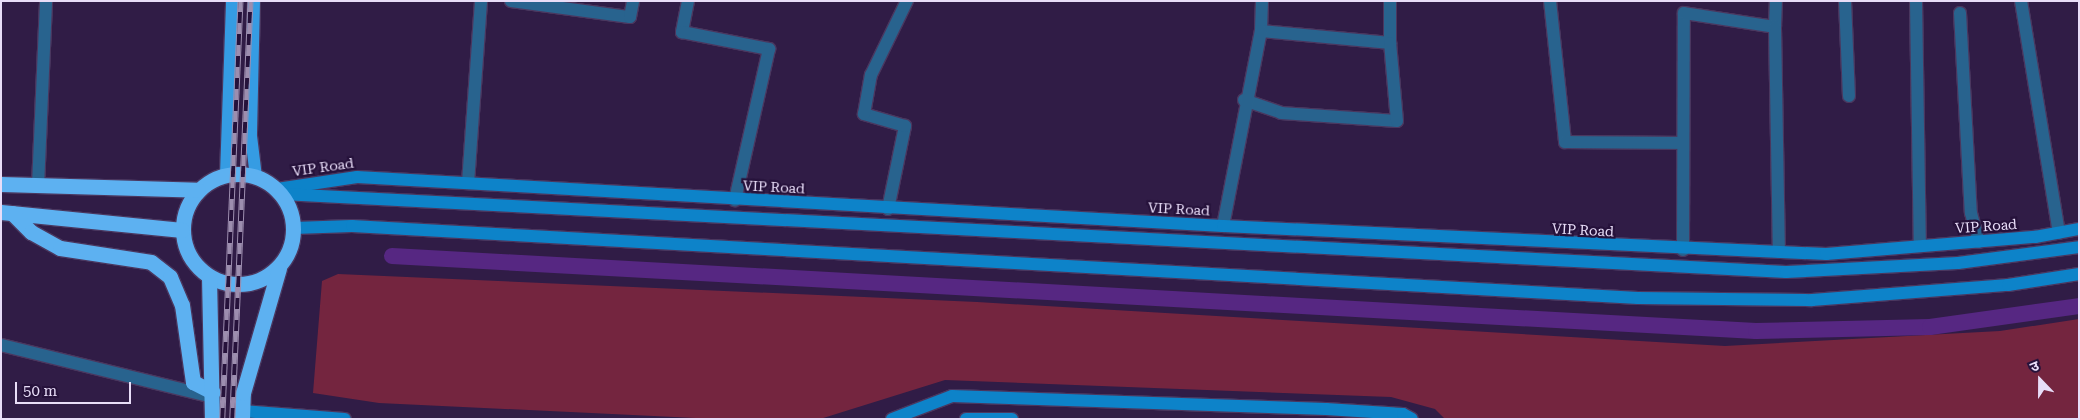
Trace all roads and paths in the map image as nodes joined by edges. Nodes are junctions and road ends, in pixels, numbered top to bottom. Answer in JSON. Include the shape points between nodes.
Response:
{"nodes":[{"id":1,"x":46,"y":1,"type":"edge"},
{"id":2,"x":232,"y":1,"type":"edge"},
{"id":3,"x":254,"y":1,"type":"edge"},
{"id":4,"x":481,"y":1,"type":"edge"},
{"id":5,"x":511,"y":1,"type":"edge"},
{"id":6,"x":633,"y":1,"type":"edge"},
{"id":7,"x":688,"y":1,"type":"edge"},
{"id":8,"x":907,"y":1,"type":"edge"},
{"id":9,"x":1262,"y":1,"type":"edge"},
{"id":10,"x":1390,"y":1,"type":"edge"},
{"id":11,"x":1550,"y":1,"type":"edge"},
{"id":12,"x":1776,"y":1,"type":"edge"},
{"id":13,"x":1845,"y":1,"type":"edge"},
{"id":14,"x":1916,"y":1,"type":"edge"},
{"id":15,"x":2021,"y":1,"type":"edge"},
{"id":16,"x":1960,"y":13,"type":"dead end"},
{"id":17,"x":1775,"y":28,"type":"junction"},
{"id":18,"x":1261,"y":31,"type":"junction"},
{"id":19,"x":1390,"y":43,"type":"junction"},
{"id":20,"x":1849,"y":96,"type":"dead end"},
{"id":21,"x":1244,"y":100,"type":"junction"},
{"id":22,"x":1683,"y":143,"type":"junction"},
{"id":23,"x":226,"y":175,"type":"junction"},
{"id":24,"x":256,"y":177,"type":"junction"},
{"id":25,"x":468,"y":183,"type":"junction"},
{"id":26,"x":1,"y":184,"type":"edge"},
{"id":27,"x":38,"y":186,"type":"junction"},
{"id":28,"x":198,"y":190,"type":"junction"},
{"id":29,"x":280,"y":191,"type":"junction"},
{"id":30,"x":735,"y":200,"type":"junction"},
{"id":31,"x":888,"y":209,"type":"junction"},
{"id":32,"x":7,"y":212,"type":"edge"},
{"id":33,"x":968,"y":213,"type":"junction"},
{"id":34,"x":1223,"y":226,"type":"junction"},
{"id":35,"x":294,"y":228,"type":"junction"},
{"id":36,"x":2079,"y":228,"type":"edge"},
{"id":37,"x":968,"y":229,"type":"junction"},
{"id":38,"x":182,"y":230,"type":"junction"},
{"id":39,"x":2059,"y":232,"type":"junction"},
{"id":40,"x":1979,"y":242,"type":"junction"},
{"id":41,"x":1920,"y":246,"type":"junction"},
{"id":42,"x":2079,"y":247,"type":"edge"},
{"id":43,"x":1683,"y":250,"type":"junction"},
{"id":44,"x":1779,"y":252,"type":"junction"},
{"id":45,"x":279,"y":268,"type":"junction"},
{"id":46,"x":2079,"y":274,"type":"edge"},
{"id":47,"x":209,"y":277,"type":"junction"},
{"id":48,"x":1,"y":345,"type":"edge"},
{"id":49,"x":213,"y":395,"type":"junction"},
{"id":50,"x":242,"y":415,"type":"edge"},
{"id":51,"x":915,"y":415,"type":"edge"},
{"id":52,"x":212,"y":419,"type":"edge"},
{"id":53,"x":345,"y":419,"type":"edge"},
{"id":54,"x":892,"y":419,"type":"edge"},
{"id":55,"x":966,"y":419,"type":"edge"},
{"id":56,"x":1012,"y":419,"type":"edge"},
{"id":57,"x":1412,"y":419,"type":"edge"}],
"edges":[{"from":1,"to":27,"type":"street"},
{"from":2,"to":23,"type":"main road"},
{"from":3,"to":24,"type":"main road","via":[[251,136]]},
{"from":4,"to":25,"type":"street"},
{"from":5,"to":6,"type":"street","via":[[630,18]]},
{"from":7,"to":30,"type":"street","via":[[682,32],[769,49]]},
{"from":8,"to":31,"type":"street","via":[[871,74],[864,114],[904,126]]},
{"from":9,"to":18,"type":"street"},
{"from":10,"to":19,"type":"street"},
{"from":11,"to":22,"type":"street","via":[[1565,142]]},
{"from":12,"to":17,"type":"street"},
{"from":13,"to":20,"type":"street"},
{"from":14,"to":41,"type":"street"},
{"from":15,"to":39,"type":"street"},
{"from":16,"to":40,"type":"street","via":[[1971,213]]},
{"from":17,"to":22,"type":"street","via":[[1684,13]]},
{"from":17,"to":44,"type":"street"},
{"from":18,"to":19,"type":"street"},
{"from":18,"to":21,"type":"street"},
{"from":19,"to":21,"type":"street","via":[[1397,121],[1281,113]]},
{"from":21,"to":34,"type":"street"},
{"from":22,"to":43,"type":"street"},
{"from":23,"to":24,"type":"highway"},
{"from":23,"to":28,"type":"highway"},
{"from":24,"to":29,"type":"highway"},
{"from":25,"to":29,"type":"main road","name":"VIP Road","via":[[356,177]]},
{"from":25,"to":30,"type":"main road","name":"VIP Road"},
{"from":26,"to":27,"type":"highway"},
{"from":27,"to":28,"type":"highway"},
{"from":28,"to":38,"type":"highway","via":[[186,208]]},
{"from":29,"to":35,"type":"highway"},
{"from":29,"to":37,"type":"main road","name":"VIP Road"},
{"from":30,"to":31,"type":"main road","name":"VIP Road"},
{"from":31,"to":33,"type":"main road","name":"VIP Road"},
{"from":32,"to":38,"type":"highway"},
{"from":32,"to":49,"type":"highway","via":[[30,232],[60,248],[151,262],[170,277],[182,305],[193,382]]},
{"from":33,"to":34,"type":"main road","name":"VIP Road"},
{"from":33,"to":37,"type":"main road"},
{"from":34,"to":43,"type":"main road","name":"VIP Road"},
{"from":35,"to":45,"type":"highway","via":[[288,254]]},
{"from":35,"to":46,"type":"main road","via":[[362,226],[1638,298],[1812,300],[2008,285]]},
{"from":36,"to":39,"type":"main road","name":"VIP Road"},
{"from":37,"to":42,"type":"main road","name":"VIP Road","via":[[1786,272],[1958,263]]},
{"from":38,"to":47,"type":"highway","via":[[188,254]]},
{"from":39,"to":40,"type":"main road","name":"VIP Road"},
{"from":40,"to":41,"type":"main road","name":"VIP Road"},
{"from":41,"to":44,"type":"main road","name":"VIP Road"},
{"from":43,"to":44,"type":"main road","name":"VIP Road"},
{"from":45,"to":47,"type":"highway","via":[[262,280],[239,285]]},
{"from":45,"to":50,"type":"highway"},
{"from":47,"to":49,"type":"highway"},
{"from":48,"to":49,"type":"street"},
{"from":49,"to":52,"type":"highway"},
{"from":50,"to":53,"type":"main road"},
{"from":51,"to":54,"type":"main road"},
{"from":51,"to":57,"type":"main road","via":[[952,396],[1326,409],[1404,414]]},
{"from":55,"to":56,"type":"main road"}]}
